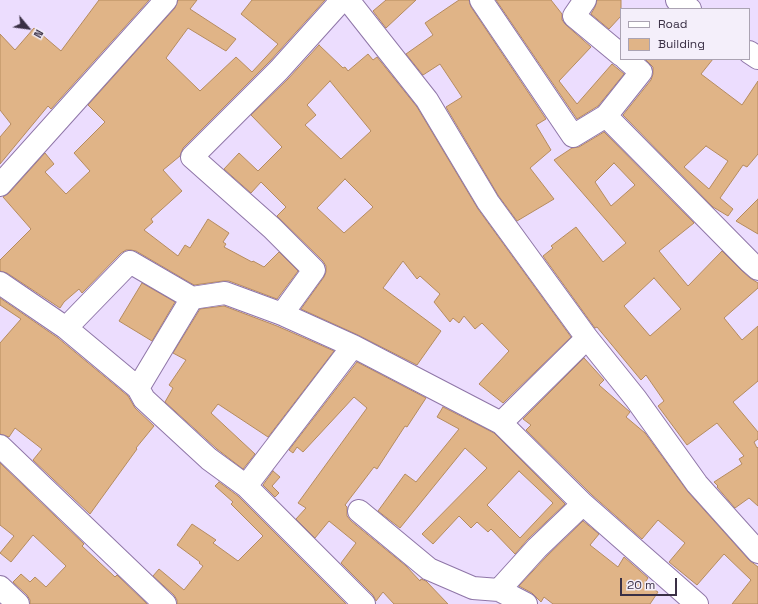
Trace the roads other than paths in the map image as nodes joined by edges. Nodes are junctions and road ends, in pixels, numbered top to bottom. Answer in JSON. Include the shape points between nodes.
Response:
{"nodes":[{"id":1,"x":166,"y":0,"type":"edge"},
{"id":2,"x":342,"y":0,"type":"edge"},
{"id":3,"x":348,"y":0,"type":"edge"},
{"id":4,"x":481,"y":0,"type":"edge"},
{"id":5,"x":585,"y":0,"type":"edge"},
{"id":6,"x":678,"y":0,"type":"edge"},
{"id":7,"x":689,"y":8,"type":"edge"},
{"id":8,"x":620,"y":54,"type":"edge"},
{"id":9,"x":627,"y":60,"type":"edge"},
{"id":10,"x":606,"y":116,"type":"junction"},
{"id":11,"x":2,"y":179,"type":"edge"},
{"id":12,"x":755,"y":260,"type":"edge"},
{"id":13,"x":0,"y":283,"type":"edge"},
{"id":14,"x":192,"y":298,"type":"junction"},
{"id":15,"x":282,"y":314,"type":"junction"},
{"id":16,"x":66,"y":328,"type":"junction"},
{"id":17,"x":587,"y":338,"type":"junction"},
{"id":18,"x":353,"y":346,"type":"junction"},
{"id":19,"x":138,"y":388,"type":"junction"},
{"id":20,"x":501,"y":423,"type":"junction"},
{"id":21,"x":0,"y":446,"type":"edge"},
{"id":22,"x":246,"y":486,"type":"junction"},
{"id":23,"x":583,"y":504,"type":"junction"},
{"id":24,"x":359,"y":510,"type":"dead end"},
{"id":25,"x":758,"y":552,"type":"edge"},
{"id":26,"x":0,"y":587,"type":"edge"},
{"id":27,"x":499,"y":590,"type":"junction"},
{"id":28,"x":18,"y":604,"type":"edge"},
{"id":29,"x":165,"y":604,"type":"edge"},
{"id":30,"x":364,"y":604,"type":"edge"},
{"id":31,"x":526,"y":604,"type":"edge"},
{"id":32,"x":697,"y":604,"type":"edge"}],
"edges":[{"from":1,"to":11,"type":"street"},
{"from":2,"to":15,"type":"street","via":[[279,70],[192,157],[272,228],[314,270]]},
{"from":3,"to":17,"type":"street","via":[[427,100],[488,202]]},
{"from":4,"to":10,"type":"street","via":[[573,136]]},
{"from":5,"to":8,"type":"street","via":[[574,16]]},
{"from":6,"to":7,"type":"street"},
{"from":9,"to":10,"type":"street","via":[[642,72]]},
{"from":10,"to":12,"type":"street"},
{"from":13,"to":16,"type":"street"},
{"from":14,"to":15,"type":"street","via":[[225,293]]},
{"from":14,"to":16,"type":"street","via":[[130,262]]},
{"from":14,"to":19,"type":"street"},
{"from":15,"to":18,"type":"street"},
{"from":16,"to":19,"type":"street"},
{"from":17,"to":20,"type":"street"},
{"from":17,"to":25,"type":"street","via":[[636,399],[697,484]]},
{"from":18,"to":20,"type":"street"},
{"from":18,"to":22,"type":"street"},
{"from":19,"to":22,"type":"street","via":[[144,399],[209,459]]},
{"from":20,"to":23,"type":"street"},
{"from":21,"to":29,"type":"street"},
{"from":22,"to":30,"type":"street"},
{"from":23,"to":27,"type":"street","via":[[537,548]]},
{"from":23,"to":32,"type":"street"},
{"from":24,"to":27,"type":"street","via":[[430,569],[473,588]]},
{"from":26,"to":28,"type":"street"},
{"from":27,"to":31,"type":"street"}]}
